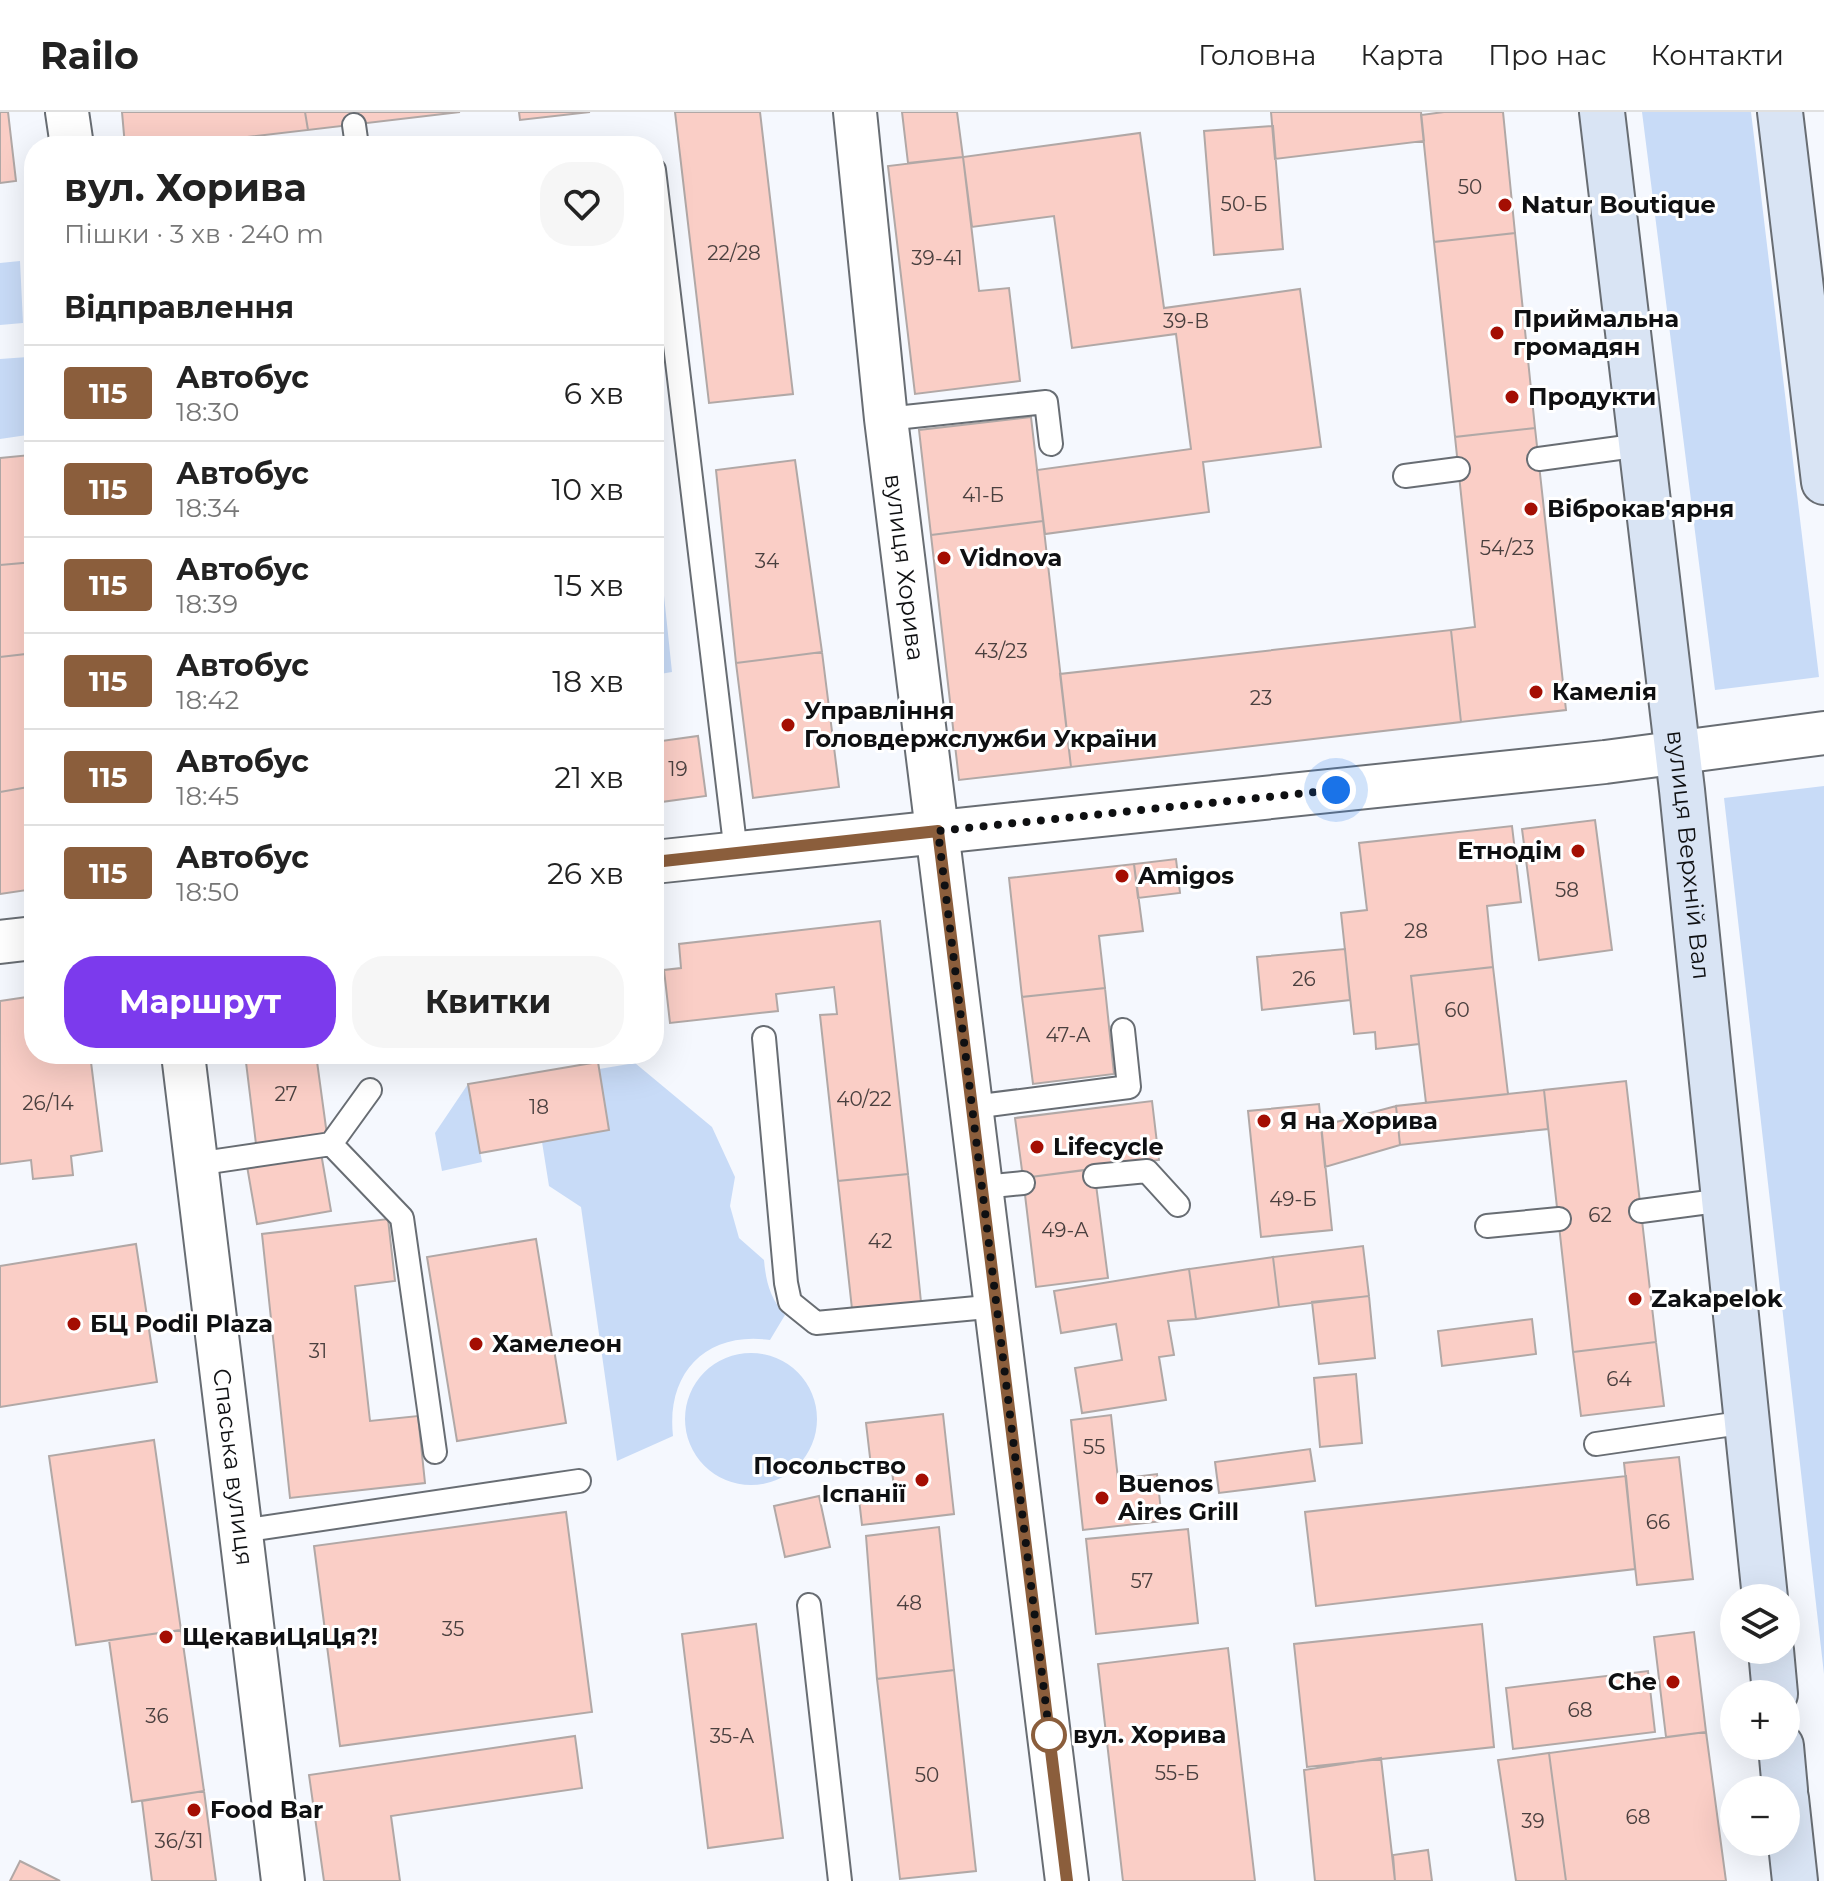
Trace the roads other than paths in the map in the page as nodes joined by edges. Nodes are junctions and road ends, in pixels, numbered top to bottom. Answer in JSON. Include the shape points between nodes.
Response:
{"nodes":[{"id":1,"x":67,"y":112,"type":"edge"},
{"id":2,"x":855,"y":112,"type":"edge"},
{"id":3,"x":1602,"y":112,"type":"edge"},
{"id":4,"x":1780,"y":112,"type":"edge"},
{"id":5,"x":71,"y":136,"type":"edge"},
{"id":6,"x":664,"y":253,"type":"edge"},
{"id":7,"x":886,"y":419,"type":"junction"},
{"id":8,"x":1051,"y":444,"type":"dead end"},
{"id":9,"x":1641,"y":445,"type":"junction"},
{"id":10,"x":1539,"y":459,"type":"dead end"},
{"id":11,"x":1823,"y":461,"type":"edge"},
{"id":12,"x":1458,"y":469,"type":"dead end"},
{"id":13,"x":1405,"y":476,"type":"dead end"},
{"id":14,"x":1824,"y":733,"type":"edge"},
{"id":15,"x":1678,"y":751,"type":"junction"},
{"id":16,"x":938,"y":831,"type":"junction"},
{"id":17,"x":736,"y":853,"type":"junction"},
{"id":18,"x":664,"y":861,"type":"edge"},
{"id":19,"x":24,"y":939,"type":"edge"},
{"id":20,"x":0,"y":942,"type":"edge"},
{"id":21,"x":1123,"y":1030,"type":"dead end"},
{"id":22,"x":764,"y":1038,"type":"dead end"},
{"id":23,"x":184,"y":1064,"type":"edge"},
{"id":24,"x":370,"y":1090,"type":"dead end"},
{"id":25,"x":973,"y":1107,"type":"junction"},
{"id":26,"x":331,"y":1144,"type":"junction"},
{"id":27,"x":196,"y":1164,"type":"junction"},
{"id":28,"x":1095,"y":1176,"type":"dead end"},
{"id":29,"x":1724,"y":1200,"type":"junction"},
{"id":30,"x":1178,"y":1205,"type":"dead end"},
{"id":31,"x":1641,"y":1211,"type":"dead end"},
{"id":32,"x":1559,"y":1219,"type":"dead end"},
{"id":33,"x":1487,"y":1226,"type":"dead end"},
{"id":34,"x":998,"y":1306,"type":"junction"},
{"id":35,"x":1747,"y":1422,"type":"junction"},
{"id":36,"x":1596,"y":1444,"type":"dead end"},
{"id":37,"x":435,"y":1452,"type":"dead end"},
{"id":38,"x":579,"y":1481,"type":"dead end"},
{"id":39,"x":241,"y":1531,"type":"junction"},
{"id":40,"x":1764,"y":1584,"type":"edge"},
{"id":41,"x":809,"y":1605,"type":"dead end"},
{"id":42,"x":1792,"y":1856,"type":"edge"},
{"id":43,"x":283,"y":1881,"type":"edge"},
{"id":44,"x":840,"y":1881,"type":"edge"},
{"id":45,"x":1067,"y":1881,"type":"edge"},
{"id":46,"x":1795,"y":1881,"type":"edge"}],
"edges":[{"from":1,"to":5,"type":"street"},
{"from":2,"to":7,"type":"street","name":"вулиця Хорива"},
{"from":3,"to":9,"type":"main road","name":"вулиця Верхній Вал"},
{"from":4,"to":11,"type":"main road"},
{"from":6,"to":17,"type":"lane"},
{"from":7,"to":8,"type":"lane","via":[[1046,402]]},
{"from":7,"to":16,"type":"street","name":"вулиця Хорива"},
{"from":9,"to":10,"type":"lane"},
{"from":9,"to":15,"type":"main road","name":"вулиця Верхній Вал"},
{"from":12,"to":13,"type":"lane"},
{"from":14,"to":15,"type":"street"},
{"from":15,"to":16,"type":"street"},
{"from":15,"to":29,"type":"main road","name":"вулиця Верхній Вал"},
{"from":16,"to":17,"type":"street"},
{"from":16,"to":25,"type":"street","name":"вулиця Хорива"},
{"from":17,"to":18,"type":"street"},
{"from":19,"to":20,"type":"street"},
{"from":21,"to":25,"type":"lane","via":[[1129,1087]]},
{"from":22,"to":34,"type":"lane","via":[[790,1302],[816,1323]]},
{"from":23,"to":27,"type":"street","name":"Спаська вулиця"},
{"from":24,"to":26,"type":"lane"},
{"from":25,"to":34,"type":"street","name":"вулиця Хорива","via":[[1003,1185]]},
{"from":26,"to":27,"type":"lane"},
{"from":26,"to":37,"type":"lane","via":[[402,1218]]},
{"from":27,"to":39,"type":"street","name":"Спаська вулиця"},
{"from":28,"to":30,"type":"lane","via":[[1147,1171]]},
{"from":29,"to":31,"type":"lane"},
{"from":29,"to":35,"type":"main road","name":"вулиця Верхній Вал"},
{"from":32,"to":33,"type":"lane"},
{"from":34,"to":45,"type":"street","name":"вулиця Хорива"},
{"from":35,"to":36,"type":"lane"},
{"from":35,"to":40,"type":"main road","name":"вулиця Верхній Вал"},
{"from":38,"to":39,"type":"lane"},
{"from":39,"to":43,"type":"street","name":"Спаська вулиця"},
{"from":41,"to":44,"type":"lane"},
{"from":42,"to":46,"type":"main road"}]}
